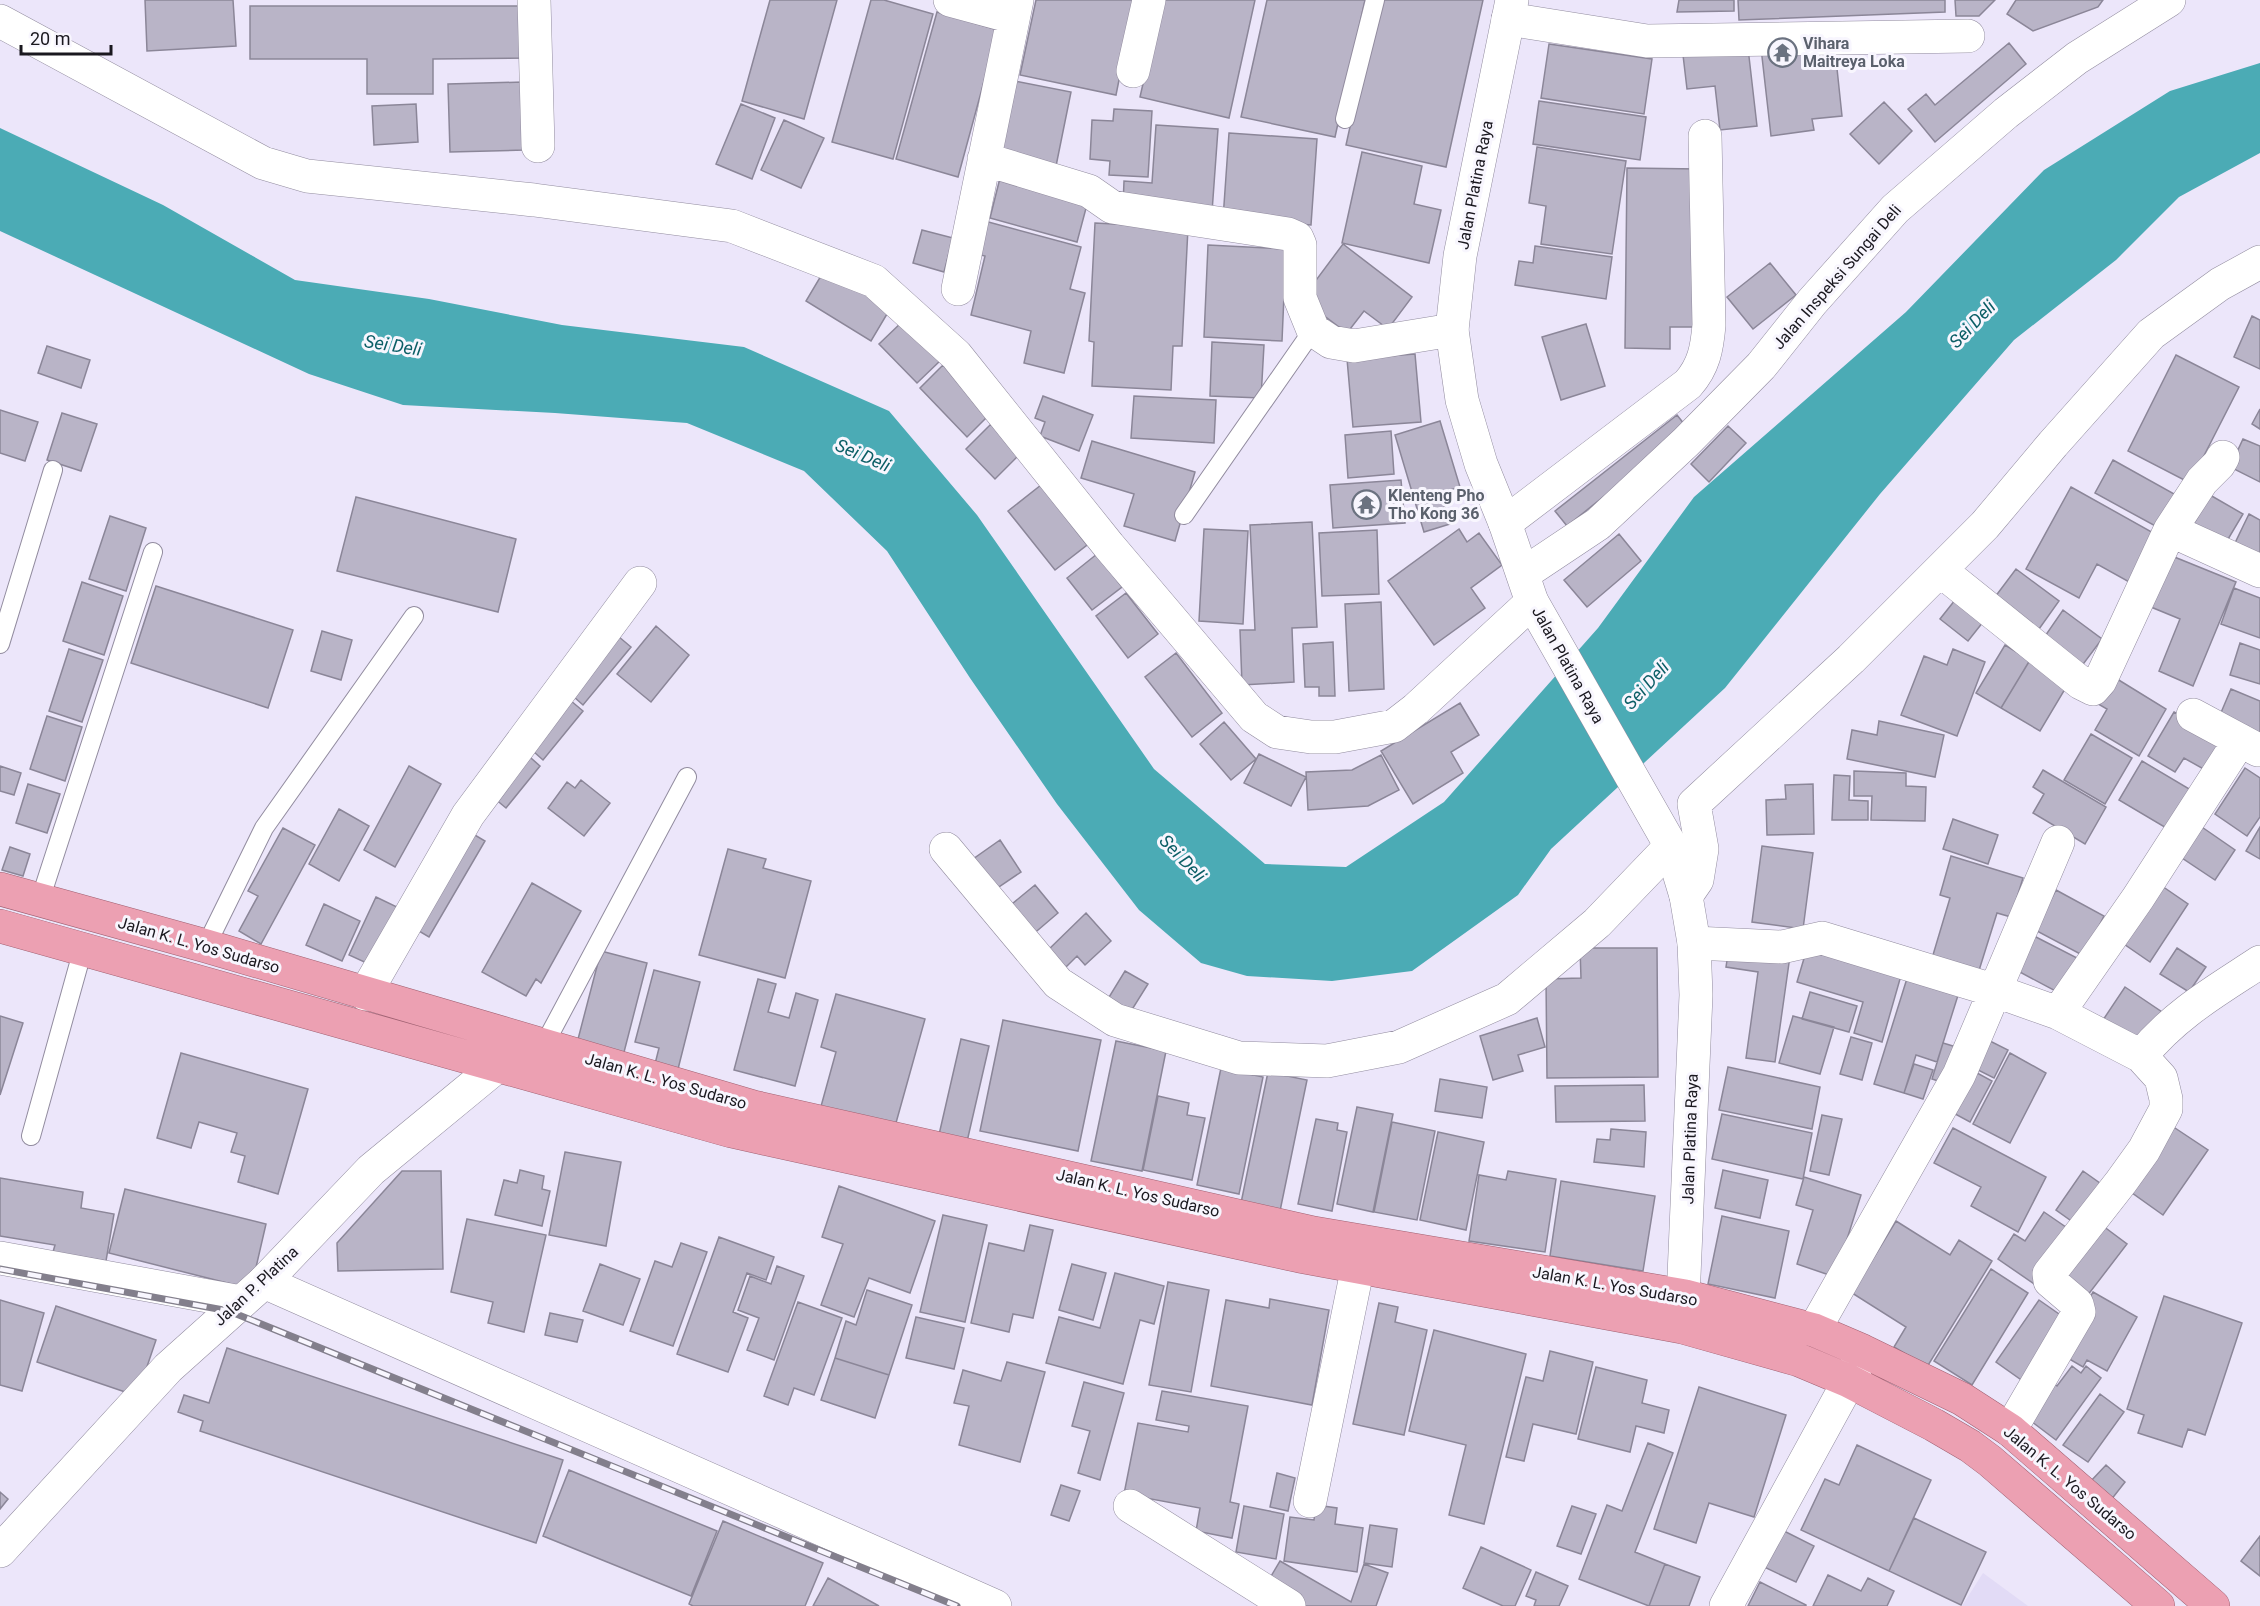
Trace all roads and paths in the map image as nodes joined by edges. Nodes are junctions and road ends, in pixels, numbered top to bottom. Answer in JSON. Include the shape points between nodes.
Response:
{"nodes":[{"id":1,"x":534,"y":0,"type":"edge"},
{"id":2,"x":950,"y":0,"type":"edge"},
{"id":3,"x":1149,"y":0,"type":"edge"},
{"id":4,"x":1375,"y":0,"type":"edge"},
{"id":5,"x":2169,"y":0,"type":"edge"},
{"id":6,"x":1015,"y":9,"type":"edge"},
{"id":7,"x":1510,"y":10,"type":"edge"},
{"id":8,"x":0,"y":21,"type":"edge"},
{"id":9,"x":1968,"y":36,"type":"dead end"},
{"id":10,"x":1133,"y":71,"type":"dead end"},
{"id":11,"x":1345,"y":119,"type":"dead end"},
{"id":12,"x":1705,"y":136,"type":"dead end"},
{"id":13,"x":538,"y":146,"type":"dead end"},
{"id":14,"x":984,"y":159,"type":"junction"},
{"id":15,"x":2260,"y":262,"type":"edge"},
{"id":16,"x":958,"y":289,"type":"dead end"},
{"id":17,"x":1313,"y":330,"type":"junction"},
{"id":18,"x":1452,"y":330,"type":"junction"},
{"id":19,"x":2223,"y":457,"type":"dead end"},
{"id":20,"x":53,"y":470,"type":"dead end"},
{"id":21,"x":1184,"y":515,"type":"dead end"},
{"id":22,"x":1505,"y":524,"type":"junction"},
{"id":23,"x":2170,"y":530,"type":"junction"},
{"id":24,"x":153,"y":552,"type":"dead end"},
{"id":25,"x":1940,"y":570,"type":"junction"},
{"id":26,"x":2260,"y":571,"type":"edge"},
{"id":27,"x":639,"y":583,"type":"dead end"},
{"id":28,"x":1528,"y":588,"type":"junction"},
{"id":29,"x":414,"y":616,"type":"dead end"},
{"id":30,"x":0,"y":644,"type":"edge"},
{"id":31,"x":2193,"y":715,"type":"dead end"},
{"id":32,"x":2250,"y":746,"type":"edge"},
{"id":33,"x":687,"y":777,"type":"dead end"},
{"id":34,"x":1666,"y":837,"type":"junction"},
{"id":35,"x":2058,"y":842,"type":"dead end"},
{"id":36,"x":946,"y":849,"type":"dead end"},
{"id":37,"x":0,"y":889,"type":"edge"},
{"id":38,"x":1686,"y":896,"type":"junction"},
{"id":39,"x":40,"y":900,"type":"junction"},
{"id":40,"x":0,"y":926,"type":"edge"},
{"id":41,"x":1694,"y":943,"type":"junction"},
{"id":42,"x":206,"y":946,"type":"junction"},
{"id":43,"x":83,"y":949,"type":"junction"},
{"id":44,"x":2260,"y":962,"type":"edge"},
{"id":45,"x":1996,"y":991,"type":"junction"},
{"id":46,"x":365,"y":994,"type":"junction"},
{"id":47,"x":2058,"y":1013,"type":"junction"},
{"id":48,"x":536,"y":1042,"type":"junction"},
{"id":49,"x":2141,"y":1056,"type":"junction"},
{"id":50,"x":499,"y":1067,"type":"junction"},
{"id":51,"x":31,"y":1136,"type":"dead end"},
{"id":52,"x":0,"y":1258,"type":"edge"},
{"id":53,"x":1358,"y":1266,"type":"junction"},
{"id":54,"x":253,"y":1292,"type":"junction"},
{"id":55,"x":1683,"y":1312,"type":"junction"},
{"id":56,"x":1814,"y":1330,"type":"junction"},
{"id":57,"x":1863,"y":1351,"type":"junction"},
{"id":58,"x":1849,"y":1381,"type":"junction"},
{"id":59,"x":2010,"y":1430,"type":"junction"},
{"id":60,"x":1310,"y":1501,"type":"dead end"},
{"id":61,"x":1130,"y":1506,"type":"dead end"},
{"id":62,"x":0,"y":1551,"type":"edge"},
{"id":63,"x":994,"y":1606,"type":"edge"},
{"id":64,"x":1289,"y":1606,"type":"edge"},
{"id":65,"x":1726,"y":1606,"type":"edge"},
{"id":66,"x":2158,"y":1606,"type":"edge"},
{"id":67,"x":2213,"y":1606,"type":"edge"}],
"edges":[{"from":1,"to":13,"type":"street"},
{"from":2,"to":6,"type":"street"},
{"from":3,"to":10,"type":"street"},
{"from":4,"to":11,"type":"lane"},
{"from":5,"to":28,"type":"street","name":"Jalan Inspeksi Sungai Deli","via":[[2077,58],[1894,209],[1761,366],[1686,442]]},
{"from":6,"to":14,"type":"street"},
{"from":7,"to":9,"type":"street","via":[[1647,41]]},
{"from":7,"to":18,"type":"street","name":"Jalan Platina Raya","via":[[1460,256]]},
{"from":8,"to":28,"type":"street","name":"Jalan Inspeksi Sungai Deli","via":[[263,163],[307,176],[732,226],[874,281],[956,354],[1109,546],[1254,717],[1277,732],[1335,737],[1394,726],[1416,709]]},
{"from":12,"to":22,"type":"street","via":[[1709,325],[1700,371]]},
{"from":14,"to":16,"type":"street"},
{"from":14,"to":17,"type":"street","via":[[1089,191],[1112,207],[1297,238],[1300,298]]},
{"from":15,"to":25,"type":"street","via":[[2220,284],[2151,334],[1985,525]]},
{"from":17,"to":18,"type":"street","via":[[1330,342],[1354,346]]},
{"from":17,"to":21,"type":"lane"},
{"from":18,"to":22,"type":"street","name":"Jalan Platina Raya","via":[[1462,400],[1481,464]]},
{"from":19,"to":23,"type":"street"},
{"from":20,"to":30,"type":"lane"},
{"from":22,"to":28,"type":"street","name":"Jalan Platina Raya"},
{"from":23,"to":25,"type":"street","via":[[2093,689]]},
{"from":23,"to":26,"type":"street"},
{"from":24,"to":39,"type":"lane"},
{"from":25,"to":38,"type":"street","via":[[1851,659],[1694,804],[1702,849],[1697,880]]},
{"from":27,"to":46,"type":"street","via":[[468,815]]},
{"from":28,"to":34,"type":"street","name":"Jalan Platina Raya","via":[[1558,650]]},
{"from":29,"to":42,"type":"lane","via":[[264,828]]},
{"from":31,"to":32,"type":"street"},
{"from":32,"to":47,"type":"street"},
{"from":33,"to":48,"type":"lane"},
{"from":34,"to":36,"type":"street","via":[[1597,923],[1507,999],[1398,1047],[1327,1061],[1239,1058],[1115,1020],[1058,983]]},
{"from":34,"to":38,"type":"street","name":"Jalan Platina Raya"},
{"from":35,"to":45,"type":"street"},
{"from":37,"to":39,"type":"highway","name":"Jalan K. L. Yos Sudarso"},
{"from":38,"to":41,"type":"street","name":"Jalan Platina Raya"},
{"from":39,"to":42,"type":"highway","name":"Jalan K. L. Yos Sudarso"},
{"from":40,"to":43,"type":"highway","name":"Jalan K. L. Yos Sudarso"},
{"from":41,"to":45,"type":"street","via":[[1782,947],[1822,938]]},
{"from":41,"to":55,"type":"street","name":"Jalan Platina Raya","via":[[1696,995]]},
{"from":42,"to":46,"type":"highway","name":"Jalan K. L. Yos Sudarso"},
{"from":43,"to":50,"type":"highway","name":"Jalan K. L. Yos Sudarso"},
{"from":43,"to":51,"type":"lane"},
{"from":44,"to":49,"type":"street","via":[[2187,1010]]},
{"from":45,"to":47,"type":"street"},
{"from":45,"to":56,"type":"street","via":[[1959,1075]]},
{"from":46,"to":48,"type":"highway","name":"Jalan K. L. Yos Sudarso"},
{"from":47,"to":49,"type":"street"},
{"from":48,"to":50,"type":"street","name":"Jalan P. Platina"},
{"from":48,"to":55,"type":"highway","name":"Jalan K. L. Yos Sudarso","via":[[754,1107],[1302,1231]]},
{"from":49,"to":59,"type":"street","via":[[2161,1078],[2166,1109],[2144,1150],[2049,1274],[2051,1283],[2077,1304],[2079,1312]]},
{"from":50,"to":53,"type":"highway","name":"Jalan K. L. Yos Sudarso","via":[[731,1131]]},
{"from":50,"to":54,"type":"street","name":"Jalan P. Platina","via":[[371,1170]]},
{"from":52,"to":54,"type":"street"},
{"from":53,"to":55,"type":"highway","name":"Jalan K. L. Yos Sudarso"},
{"from":53,"to":60,"type":"street"},
{"from":54,"to":62,"type":"street","name":"Jalan P. Platina","via":[[168,1368]]},
{"from":54,"to":63,"type":"street"},
{"from":55,"to":56,"type":"highway","name":"Jalan K. L. Yos Sudarso"},
{"from":55,"to":58,"type":"highway","name":"Jalan K. L. Yos Sudarso"},
{"from":56,"to":57,"type":"highway","name":"Jalan K. L. Yos Sudarso"},
{"from":57,"to":58,"type":"street"},
{"from":57,"to":59,"type":"highway","name":"Jalan K. L. Yos Sudarso","via":[[1962,1399]]},
{"from":58,"to":65,"type":"street"},
{"from":58,"to":66,"type":"highway","name":"Jalan K. L. Yos Sudarso","via":[[1970,1446]]},
{"from":59,"to":67,"type":"highway","name":"Jalan K. L. Yos Sudarso"},
{"from":61,"to":64,"type":"street"}]}
